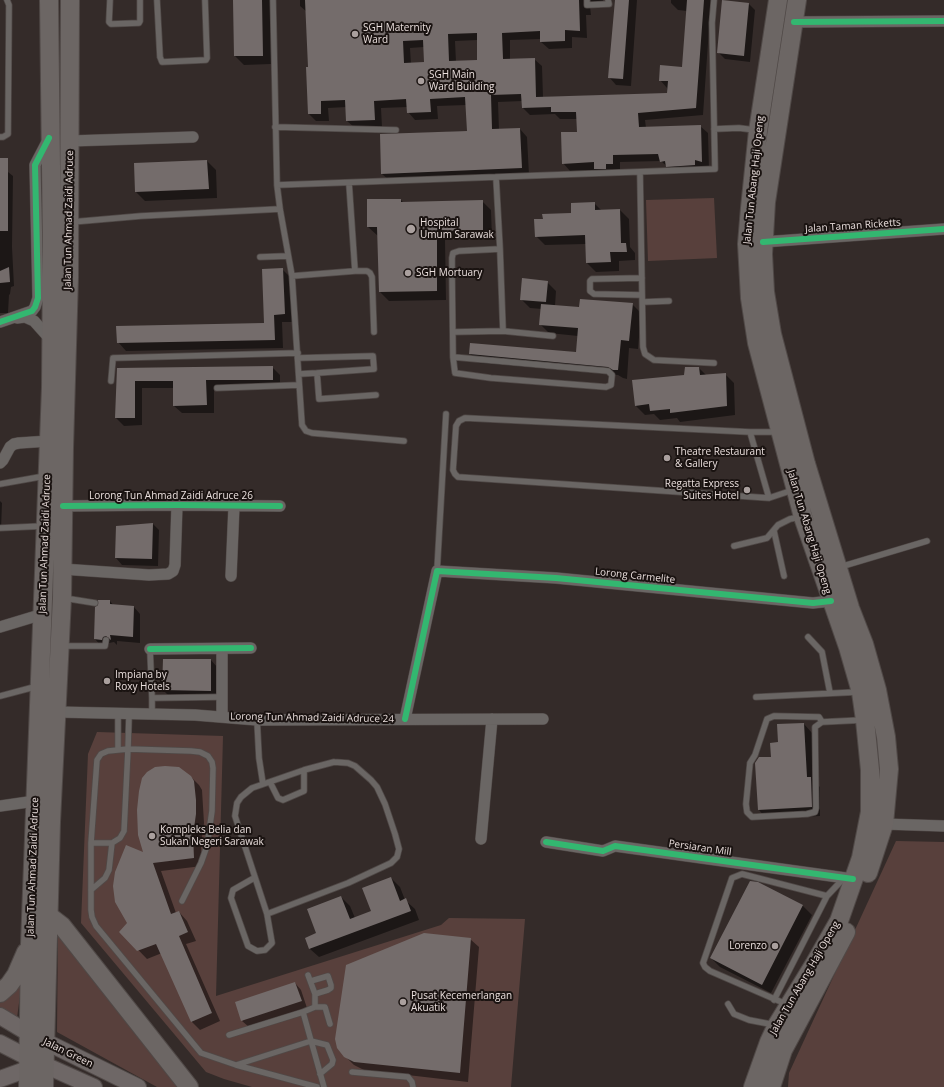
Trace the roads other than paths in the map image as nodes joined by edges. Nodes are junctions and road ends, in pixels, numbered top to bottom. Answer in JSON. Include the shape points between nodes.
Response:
{"nodes":[{"id":1,"x":7,"y":0,"type":"edge"},
{"id":2,"x":50,"y":0,"type":"edge"},
{"id":3,"x":70,"y":0,"type":"edge"},
{"id":4,"x":77,"y":0,"type":"edge"},
{"id":5,"x":110,"y":0,"type":"edge"},
{"id":6,"x":140,"y":0,"type":"edge"},
{"id":7,"x":157,"y":0,"type":"edge"},
{"id":8,"x":205,"y":0,"type":"edge"},
{"id":9,"x":273,"y":0,"type":"edge"},
{"id":10,"x":587,"y":0,"type":"edge"},
{"id":11,"x":608,"y":0,"type":"edge"},
{"id":12,"x":714,"y":0,"type":"edge"},
{"id":13,"x":778,"y":0,"type":"edge"},
{"id":14,"x":797,"y":0,"type":"edge"},
{"id":15,"x":70,"y":19,"type":"junction"},
{"id":16,"x":944,"y":21,"type":"edge"},
{"id":17,"x":794,"y":22,"type":"junction"},
{"id":18,"x":275,"y":127,"type":"junction"},
{"id":19,"x":714,"y":129,"type":"junction"},
{"id":20,"x":396,"y":130,"type":"dead end"},
{"id":21,"x":758,"y":130,"type":"junction"},
{"id":22,"x":0,"y":137,"type":"edge"},
{"id":23,"x":193,"y":137,"type":"dead end"},
{"id":24,"x":49,"y":138,"type":"junction"},
{"id":25,"x":70,"y":141,"type":"junction"},
{"id":26,"x":640,"y":172,"type":"junction"},
{"id":27,"x":496,"y":177,"type":"junction"},
{"id":28,"x":349,"y":183,"type":"junction"},
{"id":29,"x":277,"y":185,"type":"junction"},
{"id":30,"x":280,"y":209,"type":"junction"},
{"id":31,"x":70,"y":223,"type":"junction"},
{"id":32,"x":944,"y":229,"type":"edge"},
{"id":33,"x":764,"y":242,"type":"junction"},
{"id":34,"x":500,"y":249,"type":"junction"},
{"id":35,"x":288,"y":256,"type":"junction"},
{"id":36,"x":260,"y":257,"type":"dead end"},
{"id":37,"x":355,"y":271,"type":"junction"},
{"id":38,"x":292,"y":276,"type":"junction"},
{"id":39,"x":642,"y":278,"type":"junction"},
{"id":40,"x":642,"y":295,"type":"junction"},
{"id":41,"x":38,"y":298,"type":"junction"},
{"id":42,"x":669,"y":301,"type":"dead end"},
{"id":43,"x":643,"y":302,"type":"junction"},
{"id":44,"x":51,"y":316,"type":"junction"},
{"id":45,"x":12,"y":318,"type":"junction"},
{"id":46,"x":0,"y":322,"type":"edge"},
{"id":47,"x":503,"y":331,"type":"junction"},
{"id":48,"x":374,"y":332,"type":"dead end"},
{"id":49,"x":453,"y":332,"type":"junction"},
{"id":50,"x":553,"y":336,"type":"dead end"},
{"id":51,"x":51,"y":340,"type":"junction"},
{"id":52,"x":298,"y":356,"type":"junction"},
{"id":53,"x":453,"y":357,"type":"junction"},
{"id":54,"x":714,"y":364,"type":"dead end"},
{"id":55,"x":317,"y":373,"type":"junction"},
{"id":56,"x":299,"y":374,"type":"junction"},
{"id":57,"x":111,"y":382,"type":"dead end"},
{"id":58,"x":300,"y":385,"type":"junction"},
{"id":59,"x":217,"y":388,"type":"dead end"},
{"id":60,"x":376,"y":395,"type":"dead end"},
{"id":61,"x":446,"y":414,"type":"dead end"},
{"id":62,"x":750,"y":432,"type":"junction"},
{"id":63,"x":780,"y":432,"type":"junction"},
{"id":64,"x":50,"y":441,"type":"junction"},
{"id":65,"x":404,"y":441,"type":"dead end"},
{"id":66,"x":0,"y":463,"type":"edge"},
{"id":67,"x":48,"y":475,"type":"junction"},
{"id":68,"x":0,"y":484,"type":"edge"},
{"id":69,"x":795,"y":489,"type":"junction"},
{"id":70,"x":769,"y":498,"type":"junction"},
{"id":71,"x":177,"y":505,"type":"junction"},
{"id":72,"x":63,"y":506,"type":"junction"},
{"id":73,"x":234,"y":506,"type":"junction"},
{"id":74,"x":280,"y":506,"type":"dead end"},
{"id":75,"x":803,"y":517,"type":"junction"},
{"id":76,"x":46,"y":526,"type":"junction"},
{"id":77,"x":0,"y":528,"type":"edge"},
{"id":78,"x":774,"y":531,"type":"junction"},
{"id":79,"x":927,"y":541,"type":"dead end"},
{"id":80,"x":734,"y":546,"type":"dead end"},
{"id":81,"x":838,"y":568,"type":"junction"},
{"id":82,"x":62,"y":569,"type":"junction"},
{"id":83,"x":437,"y":571,"type":"junction"},
{"id":84,"x":231,"y":576,"type":"dead end"},
{"id":85,"x":784,"y":576,"type":"dead end"},
{"id":86,"x":62,"y":598,"type":"junction"},
{"id":87,"x":831,"y":601,"type":"junction"},
{"id":88,"x":95,"y":603,"type":"dead end"},
{"id":89,"x":43,"y":614,"type":"junction"},
{"id":90,"x":0,"y":627,"type":"edge"},
{"id":91,"x":808,"y":638,"type":"dead end"},
{"id":92,"x":106,"y":640,"type":"dead end"},
{"id":93,"x":60,"y":646,"type":"junction"},
{"id":94,"x":251,"y":648,"type":"dead end"},
{"id":95,"x":222,"y":649,"type":"junction"},
{"id":96,"x":150,"y":650,"type":"joint"},
{"id":97,"x":40,"y":686,"type":"junction"},
{"id":98,"x":861,"y":692,"type":"junction"},
{"id":99,"x":830,"y":693,"type":"junction"},
{"id":100,"x":0,"y":696,"type":"edge"},
{"id":101,"x":221,"y":697,"type":"junction"},
{"id":102,"x":756,"y":697,"type":"dead end"},
{"id":103,"x":152,"y":698,"type":"junction"},
{"id":104,"x":57,"y":712,"type":"junction"},
{"id":105,"x":123,"y":715,"type":"junction"},
{"id":106,"x":152,"y":715,"type":"junction"},
{"id":107,"x":222,"y":717,"type":"junction"},
{"id":108,"x":405,"y":719,"type":"junction"},
{"id":109,"x":543,"y":719,"type":"dead end"},
{"id":110,"x":257,"y":720,"type":"junction"},
{"id":111,"x":492,"y":720,"type":"junction"},
{"id":112,"x":865,"y":720,"type":"junction"},
{"id":113,"x":822,"y":722,"type":"junction"},
{"id":114,"x":128,"y":749,"type":"junction"},
{"id":115,"x":118,"y":750,"type":"junction"},
{"id":116,"x":304,"y":770,"type":"junction"},
{"id":117,"x":270,"y":782,"type":"junction"},
{"id":118,"x":263,"y":784,"type":"junction"},
{"id":119,"x":36,"y":801,"type":"junction"},
{"id":120,"x":0,"y":806,"type":"edge"},
{"id":121,"x":884,"y":824,"type":"junction"},
{"id":122,"x":944,"y":826,"type":"edge"},
{"id":123,"x":481,"y":839,"type":"dead end"},
{"id":124,"x":546,"y":842,"type":"dead end"},
{"id":125,"x":91,"y":844,"type":"junction"},
{"id":126,"x":112,"y":844,"type":"junction"},
{"id":127,"x":254,"y":878,"type":"junction"},
{"id":128,"x":848,"y":879,"type":"junction"},
{"id":129,"x":91,"y":890,"type":"junction"},
{"id":130,"x":827,"y":896,"type":"junction"},
{"id":131,"x":182,"y":901,"type":"dead end"},
{"id":132,"x":267,"y":914,"type":"junction"},
{"id":133,"x":49,"y":916,"type":"junction"},
{"id":134,"x":30,"y":944,"type":"junction"},
{"id":135,"x":308,"y":975,"type":"dead end"},
{"id":136,"x":311,"y":982,"type":"junction"},
{"id":137,"x":0,"y":993,"type":"edge"},
{"id":138,"x":315,"y":994,"type":"junction"},
{"id":139,"x":782,"y":1003,"type":"junction"},
{"id":140,"x":728,"y":1004,"type":"dead end"},
{"id":141,"x":315,"y":1007,"type":"junction"},
{"id":142,"x":303,"y":1012,"type":"junction"},
{"id":143,"x":0,"y":1016,"type":"edge"},
{"id":144,"x":330,"y":1024,"type":"dead end"},
{"id":145,"x":777,"y":1025,"type":"junction"},
{"id":146,"x":229,"y":1035,"type":"dead end"},
{"id":147,"x":37,"y":1038,"type":"junction"},
{"id":148,"x":311,"y":1041,"type":"junction"},
{"id":149,"x":0,"y":1042,"type":"edge"},
{"id":150,"x":34,"y":1063,"type":"junction"},
{"id":151,"x":236,"y":1066,"type":"junction"},
{"id":152,"x":352,"y":1072,"type":"dead end"},
{"id":153,"x":320,"y":1074,"type":"junction"},
{"id":154,"x":0,"y":1078,"type":"edge"},
{"id":155,"x":28,"y":1087,"type":"edge"},
{"id":156,"x":44,"y":1087,"type":"edge"},
{"id":157,"x":94,"y":1087,"type":"edge"},
{"id":158,"x":138,"y":1087,"type":"edge"},
{"id":159,"x":189,"y":1087,"type":"edge"},
{"id":160,"x":317,"y":1087,"type":"edge"},
{"id":161,"x":324,"y":1087,"type":"edge"},
{"id":162,"x":413,"y":1087,"type":"edge"},
{"id":163,"x":753,"y":1087,"type":"edge"},
{"id":164,"x":771,"y":1087,"type":"edge"}],
"edges":[{"from":1,"to":22,"type":"lane","via":[[8,134]]},
{"from":2,"to":24,"type":"main road","name":"Jalan Tun Ahmad Zaidi Adruce"},
{"from":3,"to":15,"type":"main road","name":"Jalan Tun Ahmad Zaidi Adruce"},
{"from":4,"to":15,"type":"main road"},
{"from":5,"to":6,"type":"lane","via":[[111,24],[139,23]]},
{"from":7,"to":8,"type":"lane","via":[[162,62],[208,58]]},
{"from":9,"to":18,"type":"lane"},
{"from":10,"to":11,"type":"lane","via":[[587,5],[609,4]]},
{"from":12,"to":19,"type":"lane"},
{"from":13,"to":21,"type":"main road","name":"Jalan Tun Abang Haji Openg"},
{"from":14,"to":17,"type":"main road","name":"Jalan Tun Abang Haji Openg"},
{"from":15,"to":25,"type":"main road","name":"Jalan Tun Ahmad Zaidi Adruce"},
{"from":16,"to":17,"type":"street"},
{"from":17,"to":33,"type":"main road","name":"Jalan Tun Abang Haji Openg","via":[[766,202]]},
{"from":18,"to":20,"type":"lane"},
{"from":18,"to":29,"type":"lane"},
{"from":19,"to":21,"type":"lane"},
{"from":19,"to":26,"type":"lane","via":[[714,169]]},
{"from":21,"to":63,"type":"main road","name":"Jalan Tun Abang Haji Openg","via":[[747,244],[750,298],[757,343]]},
{"from":23,"to":25,"type":"street"},
{"from":24,"to":41,"type":"street","via":[[35,165]]},
{"from":24,"to":44,"type":"main road","name":"Jalan Tun Ahmad Zaidi Adruce"},
{"from":25,"to":31,"type":"main road","name":"Jalan Tun Ahmad Zaidi Adruce"},
{"from":26,"to":27,"type":"lane"},
{"from":26,"to":39,"type":"lane"},
{"from":27,"to":28,"type":"lane"},
{"from":27,"to":34,"type":"lane"},
{"from":28,"to":29,"type":"lane"},
{"from":28,"to":37,"type":"lane"},
{"from":29,"to":30,"type":"lane"},
{"from":30,"to":31,"type":"lane","via":[[141,216]]},
{"from":30,"to":35,"type":"lane"},
{"from":31,"to":72,"type":"main road","name":"Jalan Tun Ahmad Zaidi Adruce"},
{"from":32,"to":33,"type":"street","name":"Jalan Taman Ricketts"},
{"from":33,"to":81,"type":"main road","name":"Jalan Tun Abang Haji Openg","via":[[765,292],[772,334],[806,464]]},
{"from":34,"to":47,"type":"lane"},
{"from":34,"to":49,"type":"lane","via":[[454,253]]},
{"from":35,"to":36,"type":"lane"},
{"from":35,"to":38,"type":"lane"},
{"from":37,"to":38,"type":"lane"},
{"from":37,"to":48,"type":"lane","via":[[370,273],[372,277]]},
{"from":38,"to":52,"type":"lane"},
{"from":39,"to":40,"type":"lane"},
{"from":39,"to":40,"type":"lane","via":[[592,279],[590,291],[594,294]]},
{"from":40,"to":43,"type":"lane"},
{"from":41,"to":44,"type":"street"},
{"from":41,"to":45,"type":"street","via":[[32,311]]},
{"from":42,"to":43,"type":"lane"},
{"from":43,"to":54,"type":"lane","via":[[645,354],[654,360]]},
{"from":44,"to":51,"type":"main road","name":"Jalan Tun Ahmad Zaidi Adruce"},
{"from":45,"to":46,"type":"street"},
{"from":45,"to":51,"type":"street","via":[[25,317],[34,321]]},
{"from":47,"to":49,"type":"lane"},
{"from":47,"to":50,"type":"lane"},
{"from":49,"to":53,"type":"lane"},
{"from":51,"to":64,"type":"main road","name":"Jalan Tun Ahmad Zaidi Adruce"},
{"from":52,"to":55,"type":"lane","via":[[373,356],[374,369]]},
{"from":52,"to":56,"type":"lane"},
{"from":52,"to":57,"type":"lane","via":[[113,358]]},
{"from":53,"to":53,"type":"lane","via":[[454,371],[457,374],[606,387],[611,385],[612,375],[608,371]]},
{"from":55,"to":56,"type":"lane"},
{"from":55,"to":60,"type":"lane","via":[[319,398]]},
{"from":56,"to":58,"type":"lane"},
{"from":58,"to":59,"type":"lane"},
{"from":58,"to":65,"type":"lane","via":[[302,425],[306,431]]},
{"from":61,"to":83,"type":"lane"},
{"from":62,"to":63,"type":"lane"},
{"from":62,"to":70,"type":"lane"},
{"from":62,"to":70,"type":"lane","via":[[465,418],[456,426],[453,470],[458,477]]},
{"from":63,"to":69,"type":"main road","name":"Jalan Tun Abang Haji Openg"},
{"from":64,"to":66,"type":"street","via":[[14,444]]},
{"from":64,"to":67,"type":"main road","name":"Jalan Tun Ahmad Zaidi Adruce"},
{"from":67,"to":68,"type":"lane"},
{"from":67,"to":76,"type":"main road","name":"Jalan Tun Ahmad Zaidi Adruce"},
{"from":69,"to":70,"type":"lane"},
{"from":69,"to":75,"type":"main road","name":"Jalan Tun Abang Haji Openg"},
{"from":71,"to":72,"type":"street","name":"Lorong Tun Ahmad Zaidi Adruce 26"},
{"from":71,"to":73,"type":"street","name":"Lorong Tun Ahmad Zaidi Adruce 26"},
{"from":71,"to":82,"type":"street","via":[[175,565],[168,574]]},
{"from":72,"to":82,"type":"main road","name":"Jalan Tun Ahmad Zaidi Adruce"},
{"from":73,"to":74,"type":"street","name":"Lorong Tun Ahmad Zaidi Adruce 26"},
{"from":73,"to":84,"type":"street"},
{"from":75,"to":78,"type":"lane","via":[[790,519],[778,525]]},
{"from":75,"to":87,"type":"main road","name":"Jalan Tun Abang Haji Openg"},
{"from":76,"to":77,"type":"lane"},
{"from":76,"to":89,"type":"main road","name":"Jalan Tun Ahmad Zaidi Adruce"},
{"from":78,"to":80,"type":"lane","via":[[767,538]]},
{"from":78,"to":85,"type":"lane"},
{"from":79,"to":81,"type":"lane"},
{"from":81,"to":121,"type":"main road","name":"Jalan Tun Abang Haji Openg","via":[[864,644],[877,690],[886,737],[889,769]]},
{"from":82,"to":86,"type":"main road","name":"Jalan Tun Ahmad Zaidi Adruce"},
{"from":83,"to":87,"type":"street","name":"Lorong Carmelite","via":[[556,578],[813,603]]},
{"from":83,"to":108,"type":"street"},
{"from":86,"to":88,"type":"lane"},
{"from":86,"to":93,"type":"main road","name":"Jalan Tun Ahmad Zaidi Adruce"},
{"from":87,"to":98,"type":"main road","name":"Jalan Tun Abang Haji Openg"},
{"from":89,"to":90,"type":"street"},
{"from":89,"to":97,"type":"main road","name":"Jalan Tun Ahmad Zaidi Adruce"},
{"from":91,"to":99,"type":"lane","via":[[822,652]]},
{"from":92,"to":93,"type":"lane","via":[[106,646]]},
{"from":93,"to":104,"type":"main road","name":"Jalan Tun Ahmad Zaidi Adruce"},
{"from":94,"to":95,"type":"street"},
{"from":95,"to":96,"type":"street"},
{"from":95,"to":101,"type":"street"},
{"from":96,"to":103,"type":"lane"},
{"from":97,"to":100,"type":"lane"},
{"from":97,"to":119,"type":"main road","name":"Jalan Tun Ahmad Zaidi Adruce"},
{"from":98,"to":99,"type":"lane"},
{"from":98,"to":112,"type":"main road","name":"Jalan Tun Abang Haji Openg"},
{"from":99,"to":102,"type":"lane"},
{"from":101,"to":103,"type":"lane"},
{"from":101,"to":107,"type":"street"},
{"from":103,"to":106,"type":"lane"},
{"from":104,"to":105,"type":"street","name":"Lorong Tun Ahmad Zaidi Adruce 24"},
{"from":104,"to":133,"type":"main road","name":"Jalan Tun Ahmad Zaidi Adruce"},
{"from":105,"to":106,"type":"street","name":"Lorong Tun Ahmad Zaidi Adruce 24"},
{"from":105,"to":114,"type":"lane"},
{"from":105,"to":115,"type":"lane"},
{"from":106,"to":107,"type":"street","name":"Lorong Tun Ahmad Zaidi Adruce 24"},
{"from":107,"to":110,"type":"street","name":"Lorong Tun Ahmad Zaidi Adruce 24"},
{"from":108,"to":110,"type":"street","name":"Lorong Tun Ahmad Zaidi Adruce 24"},
{"from":108,"to":111,"type":"street","name":"Lorong Tun Ahmad Zaidi Adruce 24"},
{"from":109,"to":111,"type":"street","name":"Lorong Tun Ahmad Zaidi Adruce 24"},
{"from":110,"to":118,"type":"lane"},
{"from":111,"to":123,"type":"street"},
{"from":112,"to":113,"type":"lane"},
{"from":112,"to":128,"type":"main road","name":"Jalan Tun Abang Haji Openg","via":[[870,770],[870,812],[861,858]]},
{"from":113,"to":113,"type":"lane","via":[[815,727],[814,812],[752,817],[747,812],[746,804],[750,763],[767,719],[774,716],[819,717]]},
{"from":114,"to":115,"type":"lane"},
{"from":114,"to":126,"type":"lane","via":[[124,831]]},
{"from":114,"to":131,"type":"lane","via":[[200,752],[208,756],[212,762],[212,811],[207,846]]},
{"from":115,"to":125,"type":"lane","via":[[101,754],[97,760]]},
{"from":116,"to":117,"type":"lane"},
{"from":116,"to":117,"type":"lane","via":[[304,791],[283,800],[278,798]]},
{"from":116,"to":132,"type":"lane","via":[[341,762],[362,771],[381,796],[399,853],[395,861],[348,883]]},
{"from":117,"to":118,"type":"lane"},
{"from":118,"to":127,"type":"lane","via":[[252,788],[241,797],[235,810]]},
{"from":119,"to":120,"type":"street"},
{"from":119,"to":134,"type":"main road","name":"Jalan Tun Ahmad Zaidi Adruce"},
{"from":121,"to":122,"type":"street"},
{"from":121,"to":164,"type":"main road","name":"Jalan Tun Abang Haji Openg","via":[[850,924],[784,1050]]},
{"from":124,"to":128,"type":"street","name":"Persiaran Mill","via":[[603,851],[615,846]]},
{"from":125,"to":126,"type":"lane"},
{"from":125,"to":129,"type":"lane"},
{"from":126,"to":129,"type":"lane","via":[[109,870],[105,878]]},
{"from":127,"to":132,"type":"lane"},
{"from":127,"to":132,"type":"lane","via":[[233,890],[231,898],[248,946],[257,951],[265,950],[272,943]]},
{"from":128,"to":130,"type":"lane"},
{"from":128,"to":139,"type":"main road","name":"Jalan Tun Abang Haji Openg","via":[[838,921],[815,963]]},
{"from":129,"to":151,"type":"lane","via":[[92,917],[96,926],[201,1053]]},
{"from":130,"to":139,"type":"lane"},
{"from":130,"to":139,"type":"lane","via":[[742,874],[732,878],[703,963],[710,971]]},
{"from":133,"to":147,"type":"main road","name":"Jalan Tun Ahmad Zaidi Adruce"},
{"from":133,"to":159,"type":"main road","via":[[62,926]]},
{"from":134,"to":137,"type":"main road","via":[[16,976]]},
{"from":134,"to":147,"type":"main road","name":"Jalan Tun Ahmad Zaidi Adruce"},
{"from":135,"to":136,"type":"lane"},
{"from":136,"to":138,"type":"lane"},
{"from":136,"to":138,"type":"lane","via":[[328,976],[331,988]]},
{"from":138,"to":141,"type":"lane"},
{"from":139,"to":145,"type":"main road","name":"Jalan Tun Abang Haji Openg"},
{"from":140,"to":145,"type":"lane","via":[[734,1014],[749,1020]]},
{"from":141,"to":142,"type":"lane"},
{"from":141,"to":144,"type":"lane","via":[[325,1007]]},
{"from":142,"to":146,"type":"lane"},
{"from":142,"to":148,"type":"lane"},
{"from":143,"to":147,"type":"main road","name":"Jalan Green"},
{"from":145,"to":163,"type":"main road","name":"Jalan Tun Abang Haji Openg"},
{"from":147,"to":150,"type":"main road","name":"Jalan Tun Ahmad Zaidi Adruce"},
{"from":147,"to":158,"type":"main road","name":"Jalan Green"},
{"from":148,"to":151,"type":"lane"},
{"from":148,"to":153,"type":"lane"},
{"from":148,"to":153,"type":"lane","via":[[328,1045],[333,1060]]},
{"from":149,"to":150,"type":"main road","name":"Jalan Green"},
{"from":150,"to":154,"type":"main road"},
{"from":150,"to":155,"type":"main road","name":"Jalan Tun Ahmad Zaidi Adruce"},
{"from":150,"to":156,"type":"main road","name":"Jalan Tun Ahmad Zaidi Adruce"},
{"from":150,"to":157,"type":"main road","name":"Jalan Green"},
{"from":151,"to":160,"type":"lane"},
{"from":152,"to":162,"type":"lane","via":[[408,1077]]},
{"from":153,"to":161,"type":"lane"}]}
